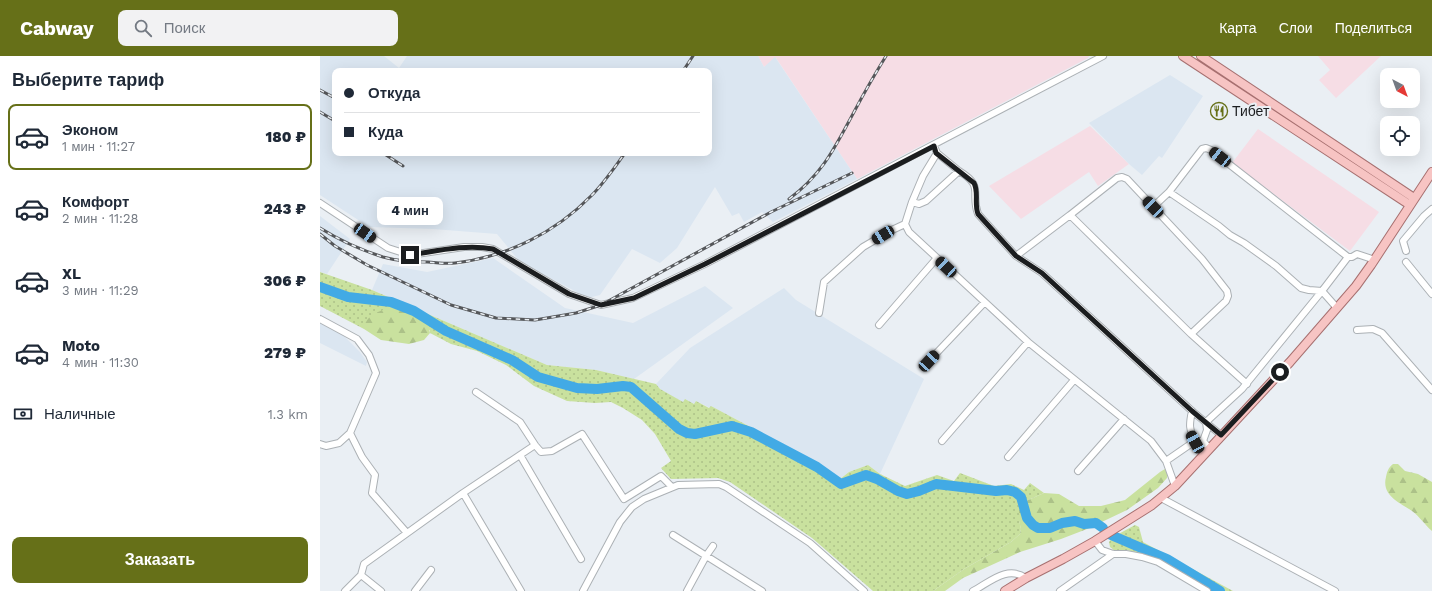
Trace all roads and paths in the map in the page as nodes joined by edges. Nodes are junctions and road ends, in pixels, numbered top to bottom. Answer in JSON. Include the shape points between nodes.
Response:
{"nodes":[{"id":1,"x":1103,"y":56,"type":"edge"},
{"id":2,"x":1183,"y":56,"type":"edge"},
{"id":3,"x":1201,"y":56,"type":"edge"},
{"id":4,"x":934,"y":146,"type":"junction"},
{"id":5,"x":936,"y":153,"type":"junction"},
{"id":6,"x":959,"y":171,"type":"junction"},
{"id":7,"x":1432,"y":172,"type":"edge"},
{"id":8,"x":1169,"y":192,"type":"junction"},
{"id":9,"x":1412,"y":201,"type":"junction"},
{"id":10,"x":320,"y":202,"type":"edge"},
{"id":11,"x":912,"y":202,"type":"junction"},
{"id":12,"x":1153,"y":207,"type":"junction"},
{"id":13,"x":1432,"y":209,"type":"edge"},
{"id":14,"x":1070,"y":215,"type":"junction"},
{"id":15,"x":906,"y":224,"type":"junction"},
{"id":16,"x":1406,"y":251,"type":"dead end"},
{"id":17,"x":1016,"y":256,"type":"junction"},
{"id":18,"x":1348,"y":257,"type":"junction"},
{"id":19,"x":936,"y":258,"type":"junction"},
{"id":20,"x":1374,"y":260,"type":"junction"},
{"id":21,"x":1406,"y":262,"type":"dead end"},
{"id":22,"x":1322,"y":291,"type":"junction"},
{"id":23,"x":1432,"y":294,"type":"edge"},
{"id":24,"x":984,"y":303,"type":"junction"},
{"id":25,"x":1337,"y":308,"type":"junction"},
{"id":26,"x":819,"y":313,"type":"dead end"},
{"id":27,"x":320,"y":319,"type":"edge"},
{"id":28,"x":879,"y":325,"type":"dead end"},
{"id":29,"x":1357,"y":330,"type":"dead end"},
{"id":30,"x":1192,"y":334,"type":"junction"},
{"id":31,"x":1028,"y":342,"type":"junction"},
{"id":32,"x":929,"y":361,"type":"dead end"},
{"id":33,"x":1074,"y":380,"type":"junction"},
{"id":34,"x":1247,"y":384,"type":"junction"},
{"id":35,"x":1432,"y":390,"type":"edge"},
{"id":36,"x":476,"y":392,"type":"dead end"},
{"id":37,"x":1192,"y":411,"type":"junction"},
{"id":38,"x":1124,"y":419,"type":"junction"},
{"id":39,"x":1206,"y":422,"type":"junction"},
{"id":40,"x":350,"y":433,"type":"junction"},
{"id":41,"x":1221,"y":435,"type":"junction"},
{"id":42,"x":1203,"y":440,"type":"junction"},
{"id":43,"x":942,"y":441,"type":"dead end"},
{"id":44,"x":1195,"y":442,"type":"junction"},
{"id":45,"x":320,"y":444,"type":"edge"},
{"id":46,"x":535,"y":445,"type":"junction"},
{"id":47,"x":1209,"y":448,"type":"junction"},
{"id":48,"x":520,"y":455,"type":"junction"},
{"id":49,"x":1008,"y":457,"type":"dead end"},
{"id":50,"x":1166,"y":461,"type":"junction"},
{"id":51,"x":1078,"y":471,"type":"dead end"},
{"id":52,"x":1175,"y":486,"type":"junction"},
{"id":53,"x":672,"y":487,"type":"junction"},
{"id":54,"x":463,"y":493,"type":"junction"},
{"id":55,"x":1161,"y":498,"type":"junction"},
{"id":56,"x":407,"y":533,"type":"junction"},
{"id":57,"x":673,"y":535,"type":"dead end"},
{"id":58,"x":1095,"y":541,"type":"junction"},
{"id":59,"x":713,"y":546,"type":"dead end"},
{"id":60,"x":1113,"y":554,"type":"junction"},
{"id":61,"x":706,"y":556,"type":"junction"},
{"id":62,"x":581,"y":559,"type":"dead end"},
{"id":63,"x":431,"y":570,"type":"dead end"},
{"id":64,"x":361,"y":575,"type":"junction"},
{"id":65,"x":1026,"y":578,"type":"junction"},
{"id":66,"x":690,"y":590,"type":"edge"},
{"id":67,"x":344,"y":591,"type":"edge"},
{"id":68,"x":381,"y":591,"type":"edge"},
{"id":69,"x":415,"y":591,"type":"edge"},
{"id":70,"x":522,"y":591,"type":"edge"},
{"id":71,"x":583,"y":591,"type":"edge"},
{"id":72,"x":762,"y":591,"type":"edge"},
{"id":73,"x":864,"y":591,"type":"edge"},
{"id":74,"x":973,"y":591,"type":"edge"},
{"id":75,"x":1005,"y":591,"type":"edge"},
{"id":76,"x":1060,"y":591,"type":"edge"},
{"id":77,"x":1207,"y":591,"type":"edge"},
{"id":78,"x":1335,"y":591,"type":"edge"}],
"edges":[{"from":1,"to":4,"type":"street"},
{"from":2,"to":9,"type":"main road"},
{"from":3,"to":9,"type":"main road"},
{"from":4,"to":5,"type":"street"},
{"from":4,"to":10,"type":"street","via":[[634,298],[601,305],[569,294],[493,249],[464,247],[410,255],[388,248]]},
{"from":5,"to":6,"type":"street"},
{"from":5,"to":11,"type":"street"},
{"from":6,"to":11,"type":"street","via":[[926,201],[919,204]]},
{"from":6,"to":17,"type":"street","via":[[970,178],[976,187],[978,214]]},
{"from":7,"to":9,"type":"main road"},
{"from":8,"to":12,"type":"street"},
{"from":8,"to":18,"type":"street","via":[[1202,149],[1206,148]]},
{"from":8,"to":22,"type":"street","via":[[1276,266],[1301,288]]},
{"from":9,"to":20,"type":"main road"},
{"from":11,"to":15,"type":"street"},
{"from":12,"to":14,"type":"street","via":[[1122,177],[1117,178]]},
{"from":12,"to":30,"type":"street","via":[[1202,259],[1227,292],[1226,301]]},
{"from":13,"to":16,"type":"street","via":[[1403,241]]},
{"from":14,"to":17,"type":"street"},
{"from":14,"to":30,"type":"street"},
{"from":15,"to":19,"type":"street","via":[[908,232]]},
{"from":15,"to":26,"type":"street","via":[[863,247],[824,282]]},
{"from":17,"to":37,"type":"street","via":[[1042,273]]},
{"from":18,"to":20,"type":"street","via":[[1357,254]]},
{"from":18,"to":22,"type":"street"},
{"from":19,"to":24,"type":"street"},
{"from":19,"to":28,"type":"street"},
{"from":20,"to":25,"type":"main road"},
{"from":21,"to":23,"type":"street"},
{"from":22,"to":25,"type":"street"},
{"from":22,"to":34,"type":"street"},
{"from":24,"to":31,"type":"street"},
{"from":24,"to":32,"type":"street"},
{"from":25,"to":41,"type":"main road"},
{"from":27,"to":40,"type":"street","via":[[357,339],[369,355],[376,373]]},
{"from":29,"to":35,"type":"street","via":[[1373,329],[1382,334]]},
{"from":30,"to":34,"type":"street"},
{"from":31,"to":33,"type":"street"},
{"from":31,"to":43,"type":"street"},
{"from":33,"to":38,"type":"street"},
{"from":33,"to":49,"type":"street"},
{"from":34,"to":39,"type":"street"},
{"from":36,"to":46,"type":"street","via":[[520,422]]},
{"from":37,"to":39,"type":"street"},
{"from":37,"to":44,"type":"street","via":[[1189,421]]},
{"from":38,"to":50,"type":"street","via":[[1151,441]]},
{"from":38,"to":51,"type":"street"},
{"from":39,"to":41,"type":"street"},
{"from":39,"to":42,"type":"street","via":[[1207,430]]},
{"from":40,"to":45,"type":"street","via":[[339,443],[326,446]]},
{"from":40,"to":56,"type":"street","via":[[362,458],[375,475],[372,493]]},
{"from":41,"to":47,"type":"main road"},
{"from":42,"to":44,"type":"street"},
{"from":42,"to":47,"type":"street"},
{"from":44,"to":50,"type":"street"},
{"from":46,"to":48,"type":"street"},
{"from":46,"to":53,"type":"street","via":[[541,452],[552,451],[582,434],[624,499],[661,476]]},
{"from":47,"to":52,"type":"main road"},
{"from":48,"to":54,"type":"street"},
{"from":48,"to":62,"type":"street"},
{"from":50,"to":52,"type":"street"},
{"from":52,"to":55,"type":"main road"},
{"from":53,"to":71,"type":"street","via":[[632,507],[620,522]]},
{"from":53,"to":73,"type":"street","via":[[719,484],[726,487],[810,543]]},
{"from":54,"to":56,"type":"street"},
{"from":54,"to":70,"type":"street"},
{"from":55,"to":58,"type":"main road"},
{"from":55,"to":78,"type":"street"},
{"from":56,"to":64,"type":"street","via":[[364,564]]},
{"from":57,"to":61,"type":"street"},
{"from":58,"to":60,"type":"street","via":[[1102,550]]},
{"from":58,"to":65,"type":"main road"},
{"from":59,"to":61,"type":"street"},
{"from":60,"to":76,"type":"street"},
{"from":60,"to":77,"type":"street","via":[[1126,554],[1158,562]]},
{"from":61,"to":66,"type":"street"},
{"from":61,"to":72,"type":"street"},
{"from":63,"to":69,"type":"street"},
{"from":64,"to":67,"type":"street"},
{"from":64,"to":68,"type":"street"},
{"from":65,"to":74,"type":"street","via":[[1010,572]]},
{"from":65,"to":75,"type":"main road"}]}
